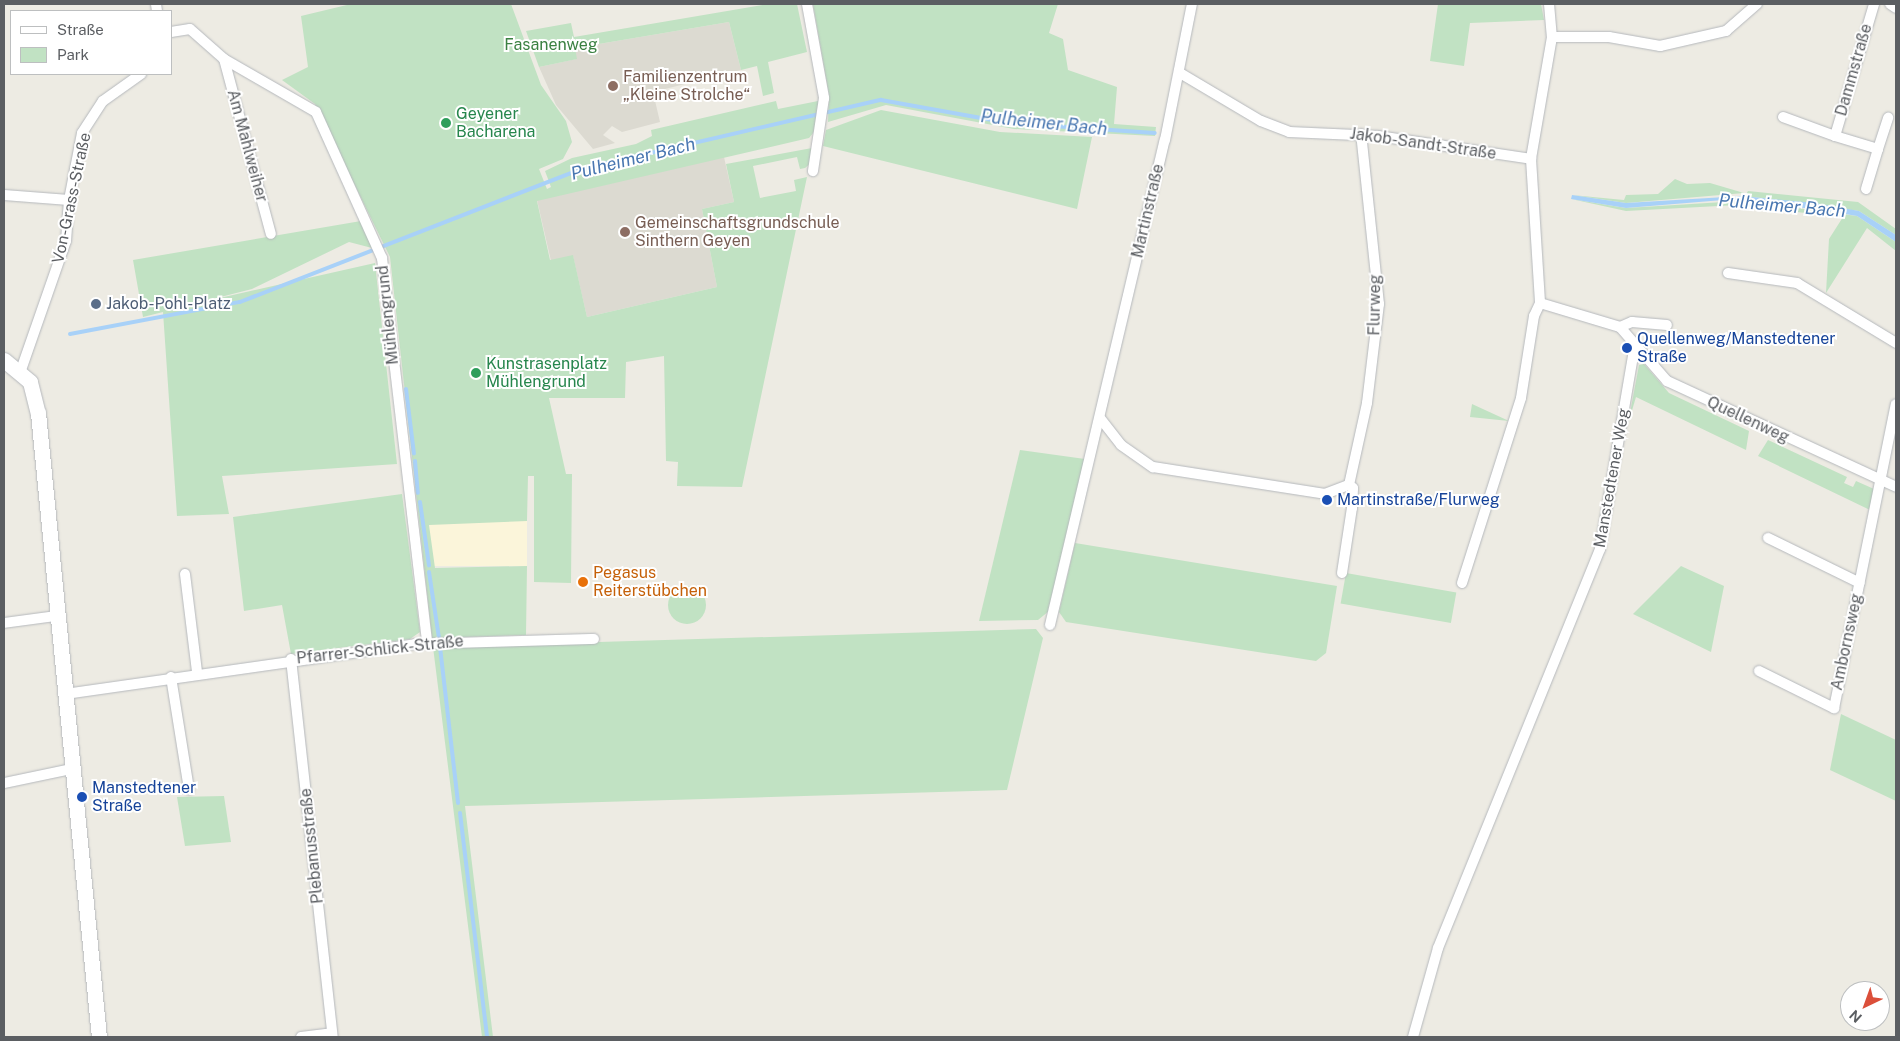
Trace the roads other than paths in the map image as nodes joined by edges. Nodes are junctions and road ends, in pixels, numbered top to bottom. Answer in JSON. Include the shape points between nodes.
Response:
{"nodes":[{"id":1,"x":807,"y":4,"type":"edge"},
{"id":2,"x":1192,"y":4,"type":"edge"},
{"id":3,"x":1549,"y":4,"type":"edge"},
{"id":4,"x":1757,"y":4,"type":"edge"},
{"id":5,"x":1874,"y":4,"type":"edge"},
{"id":6,"x":1890,"y":4,"type":"edge"},
{"id":7,"x":1896,"y":8,"type":"edge"},
{"id":8,"x":172,"y":32,"type":"edge"},
{"id":9,"x":1552,"y":37,"type":"junction"},
{"id":10,"x":224,"y":59,"type":"junction"},
{"id":11,"x":1180,"y":73,"type":"junction"},
{"id":12,"x":140,"y":75,"type":"edge"},
{"id":13,"x":1783,"y":118,"type":"dead end"},
{"id":14,"x":1888,"y":118,"type":"dead end"},
{"id":15,"x":1362,"y":134,"type":"junction"},
{"id":16,"x":1835,"y":136,"type":"junction"},
{"id":17,"x":1878,"y":149,"type":"junction"},
{"id":18,"x":1531,"y":159,"type":"junction"},
{"id":19,"x":813,"y":170,"type":"dead end"},
{"id":20,"x":1866,"y":189,"type":"dead end"},
{"id":21,"x":4,"y":195,"type":"edge"},
{"id":22,"x":69,"y":200,"type":"junction"},
{"id":23,"x":271,"y":234,"type":"dead end"},
{"id":24,"x":1728,"y":273,"type":"dead end"},
{"id":25,"x":1540,"y":303,"type":"junction"},
{"id":26,"x":1667,"y":325,"type":"dead end"},
{"id":27,"x":1620,"y":327,"type":"junction"},
{"id":28,"x":1896,"y":343,"type":"edge"},
{"id":29,"x":1635,"y":344,"type":"junction"},
{"id":30,"x":4,"y":360,"type":"edge"},
{"id":31,"x":22,"y":370,"type":"junction"},
{"id":32,"x":1896,"y":404,"type":"edge"},
{"id":33,"x":1100,"y":418,"type":"junction"},
{"id":34,"x":1351,"y":480,"type":"junction"},
{"id":35,"x":1881,"y":480,"type":"junction"},
{"id":36,"x":1896,"y":487,"type":"edge"},
{"id":37,"x":1768,"y":538,"type":"dead end"},
{"id":38,"x":1342,"y":573,"type":"dead end"},
{"id":39,"x":185,"y":574,"type":"dead end"},
{"id":40,"x":1462,"y":583,"type":"dead end"},
{"id":41,"x":1860,"y":583,"type":"junction"},
{"id":42,"x":56,"y":616,"type":"junction"},
{"id":43,"x":4,"y":623,"type":"edge"},
{"id":44,"x":1050,"y":625,"type":"dead end"},
{"id":45,"x":594,"y":639,"type":"dead end"},
{"id":46,"x":427,"y":642,"type":"junction"},
{"id":47,"x":291,"y":659,"type":"junction"},
{"id":48,"x":1758,"y":671,"type":"dead end"},
{"id":49,"x":197,"y":672,"type":"junction"},
{"id":50,"x":171,"y":676,"type":"junction"},
{"id":51,"x":65,"y":694,"type":"junction"},
{"id":52,"x":71,"y":770,"type":"junction"},
{"id":53,"x":4,"y":783,"type":"edge"},
{"id":54,"x":190,"y":790,"type":"dead end"},
{"id":55,"x":333,"y":1035,"type":"edge"},
{"id":56,"x":99,"y":1037,"type":"edge"},
{"id":57,"x":302,"y":1037,"type":"edge"},
{"id":58,"x":1413,"y":1037,"type":"edge"}],
"edges":[{"from":1,"to":19,"type":"street","via":[[824,98]]},
{"from":2,"to":11,"type":"street","name":"Martinstraße"},
{"from":3,"to":9,"type":"street"},
{"from":4,"to":9,"type":"street","via":[[1726,31],[1660,46],[1609,37]]},
{"from":5,"to":16,"type":"street","name":"Dammstraße"},
{"from":6,"to":7,"type":"street"},
{"from":8,"to":10,"type":"street","name":"Mühlengrund","via":[[190,29]]},
{"from":9,"to":18,"type":"street"},
{"from":10,"to":23,"type":"street","name":"Am Mahlweiher"},
{"from":10,"to":46,"type":"street","name":"Mühlengrund","via":[[316,112],[382,258]]},
{"from":11,"to":15,"type":"street","name":"Jakob-Sandt-Straße","via":[[1273,127],[1298,133]]},
{"from":11,"to":33,"type":"street","name":"Martinstraße"},
{"from":12,"to":22,"type":"street","name":"Von-Grass-Straße","via":[[102,101],[82,133]]},
{"from":13,"to":16,"type":"street","name":"Dammstraße"},
{"from":14,"to":17,"type":"street"},
{"from":15,"to":18,"type":"street","name":"Jakob-Sandt-Straße"},
{"from":15,"to":34,"type":"street","name":"Flurweg","via":[[1379,304]]},
{"from":16,"to":17,"type":"street","name":"Dammstraße"},
{"from":17,"to":20,"type":"street"},
{"from":18,"to":25,"type":"street"},
{"from":21,"to":22,"type":"street"},
{"from":22,"to":31,"type":"street","name":"Von-Grass-Straße","via":[[66,241]]},
{"from":24,"to":28,"type":"street","via":[[1797,283]]},
{"from":25,"to":27,"type":"street"},
{"from":25,"to":40,"type":"street","via":[[1521,398]]},
{"from":26,"to":27,"type":"street","via":[[1632,322]]},
{"from":27,"to":29,"type":"street","name":"Quellenweg"},
{"from":29,"to":35,"type":"street","name":"Quellenweg","via":[[1667,381]]},
{"from":29,"to":58,"type":"street","name":"Manstedtener Weg","via":[[1600,549],[1438,948]]},
{"from":30,"to":31,"type":"street"},
{"from":31,"to":42,"type":"street","via":[[35,394],[38,413]]},
{"from":32,"to":35,"type":"street","name":"Ambornsweg"},
{"from":33,"to":34,"type":"street","via":[[1120,445],[1154,467],[1326,494]]},
{"from":33,"to":44,"type":"street","name":"Martinstraße"},
{"from":34,"to":38,"type":"street","name":"Flurweg","via":[[1352,508]]},
{"from":35,"to":36,"type":"street","name":"Quellenweg"},
{"from":35,"to":41,"type":"street","name":"Ambornsweg"},
{"from":37,"to":41,"type":"street","name":"Ambornsweg"},
{"from":39,"to":49,"type":"street"},
{"from":41,"to":48,"type":"street","name":"Ambornsweg","via":[[1834,708]]},
{"from":42,"to":43,"type":"street"},
{"from":42,"to":51,"type":"street"},
{"from":45,"to":46,"type":"street","name":"Pfarrer-Schlick-Straße"},
{"from":46,"to":47,"type":"street","name":"Pfarrer-Schlick-Straße"},
{"from":47,"to":49,"type":"street","name":"Pfarrer-Schlick-Straße"},
{"from":47,"to":55,"type":"street","name":"Plebanusstraße"},
{"from":49,"to":50,"type":"street","name":"Pfarrer-Schlick-Straße"},
{"from":50,"to":51,"type":"street","name":"Pfarrer-Schlick-Straße"},
{"from":50,"to":54,"type":"street"},
{"from":51,"to":52,"type":"street"},
{"from":52,"to":53,"type":"street"},
{"from":52,"to":56,"type":"street"},
{"from":55,"to":57,"type":"street"}]}
